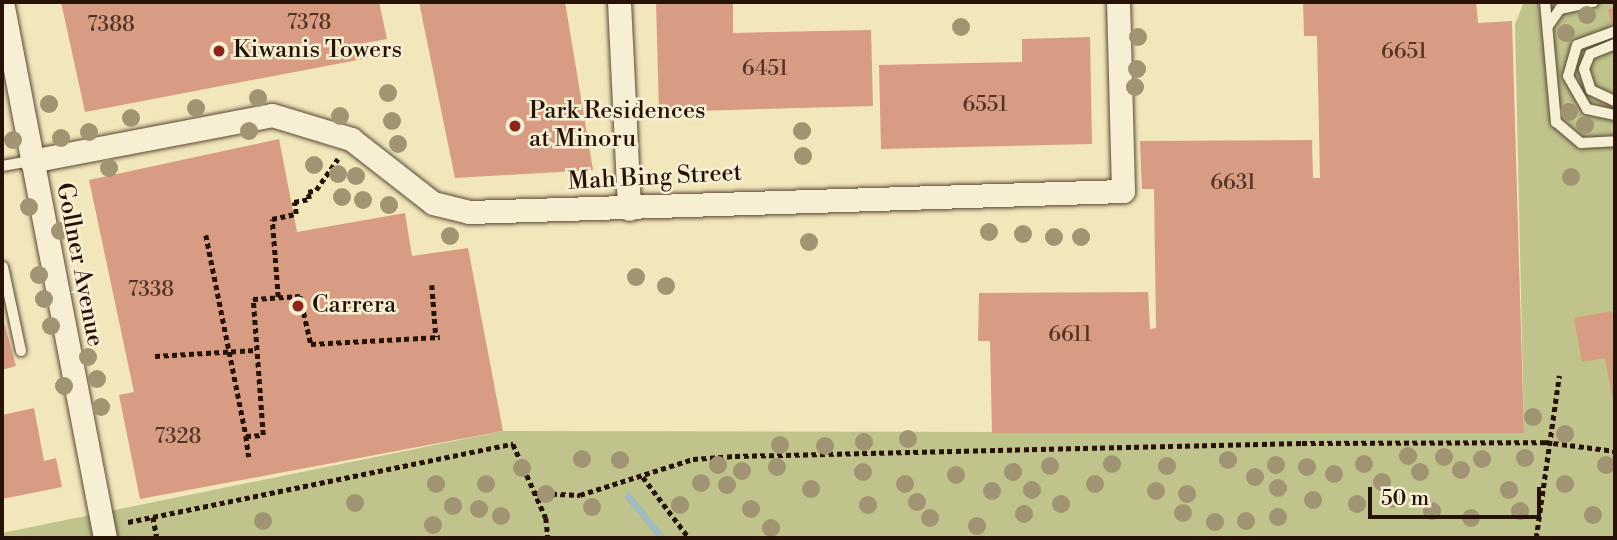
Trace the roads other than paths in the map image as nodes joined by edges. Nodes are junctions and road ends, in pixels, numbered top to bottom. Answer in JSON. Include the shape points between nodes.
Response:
{"nodes":[{"id":1,"x":2,"y":2,"type":"edge"},
{"id":2,"x":620,"y":2,"type":"edge"},
{"id":3,"x":1118,"y":2,"type":"edge"},
{"id":4,"x":1545,"y":2,"type":"edge"},
{"id":5,"x":1584,"y":3,"type":"edge"},
{"id":6,"x":1614,"y":38,"type":"edge"},
{"id":7,"x":1547,"y":39,"type":"junction"},
{"id":8,"x":1615,"y":100,"type":"edge"},
{"id":9,"x":1615,"y":115,"type":"edge"},
{"id":10,"x":1615,"y":141,"type":"edge"},
{"id":11,"x":31,"y":161,"type":"junction"},
{"id":12,"x":2,"y":166,"type":"edge"},
{"id":13,"x":629,"y":209,"type":"junction"},
{"id":14,"x":2,"y":264,"type":"edge"},
{"id":15,"x":21,"y":351,"type":"dead end"},
{"id":16,"x":105,"y":538,"type":"edge"}],
"edges":[{"from":1,"to":11,"type":"street","name":"Gollner Avenue"},
{"from":2,"to":13,"type":"street"},
{"from":3,"to":13,"type":"street","name":"Mah Bing Street","via":[[1123,191],[728,200]]},
{"from":4,"to":7,"type":"lane"},
{"from":5,"to":7,"type":"lane","via":[[1554,13]]},
{"from":6,"to":8,"type":"lane","via":[[1590,54],[1584,69],[1591,90]]},
{"from":6,"to":9,"type":"lane","via":[[1577,45],[1568,76],[1587,109]]},
{"from":7,"to":10,"type":"lane","via":[[1550,107],[1560,128],[1581,143]]},
{"from":11,"to":12,"type":"lane"},
{"from":11,"to":13,"type":"street","name":"Mah Bing Street","via":[[272,115],[351,139],[433,203],[468,212]]},
{"from":11,"to":16,"type":"street","name":"Gollner Avenue"},
{"from":14,"to":15,"type":"lane"}]}
